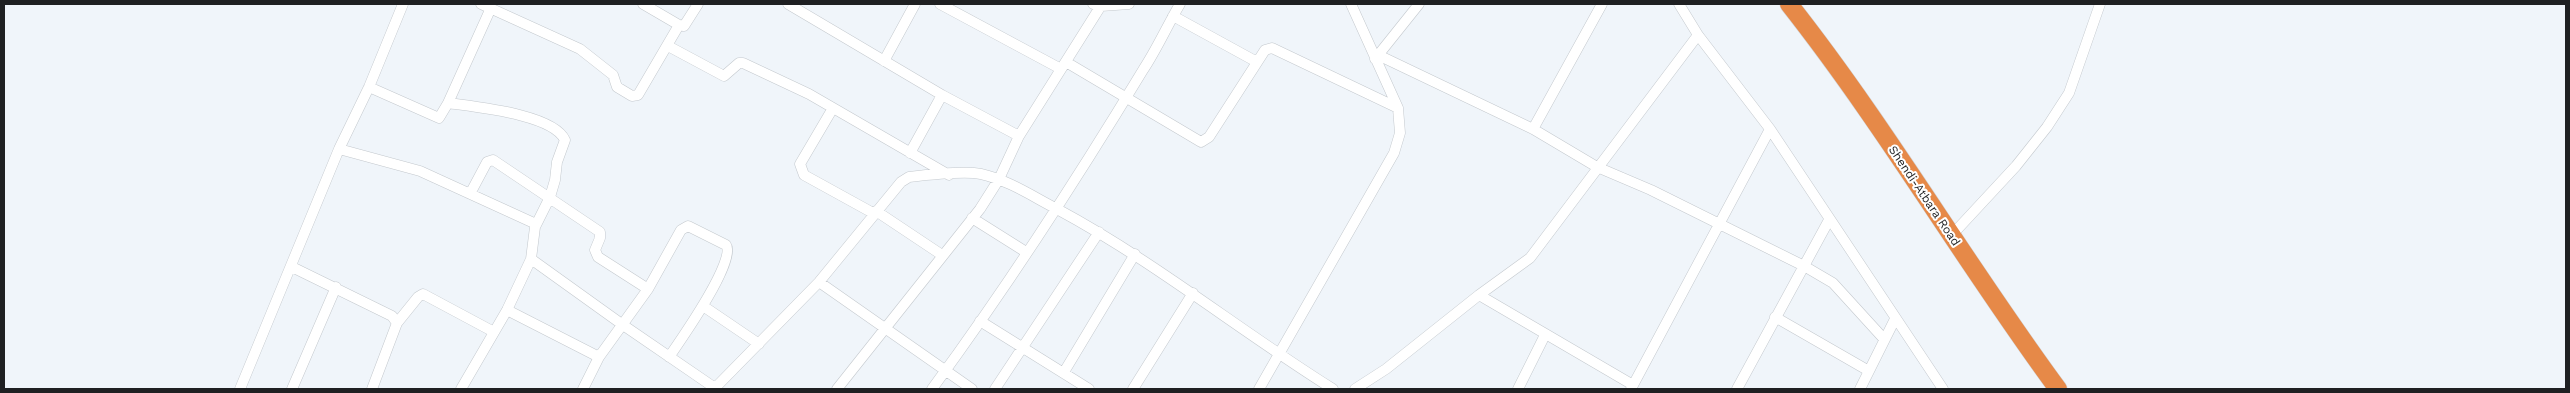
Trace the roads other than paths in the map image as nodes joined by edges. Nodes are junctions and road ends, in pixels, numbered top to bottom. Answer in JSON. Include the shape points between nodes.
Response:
{"nodes":[{"id":1,"x":404,"y":4,"type":"edge"},
{"id":2,"x":643,"y":4,"type":"edge"},
{"id":3,"x":698,"y":4,"type":"edge"},
{"id":4,"x":788,"y":4,"type":"edge"},
{"id":5,"x":915,"y":4,"type":"edge"},
{"id":6,"x":940,"y":4,"type":"edge"},
{"id":7,"x":1099,"y":4,"type":"edge"},
{"id":8,"x":1129,"y":4,"type":"edge"},
{"id":9,"x":1180,"y":4,"type":"edge"},
{"id":10,"x":1351,"y":4,"type":"edge"},
{"id":11,"x":1419,"y":4,"type":"edge"},
{"id":12,"x":1602,"y":4,"type":"edge"},
{"id":13,"x":1679,"y":4,"type":"edge"},
{"id":14,"x":1789,"y":4,"type":"edge"},
{"id":15,"x":2100,"y":4,"type":"edge"},
{"id":16,"x":485,"y":7,"type":"edge"},
{"id":17,"x":1173,"y":16,"type":"junction"},
{"id":18,"x":679,"y":25,"type":"junction"},
{"id":19,"x":1698,"y":35,"type":"junction"},
{"id":20,"x":668,"y":46,"type":"junction"},
{"id":21,"x":1376,"y":57,"type":"junction"},
{"id":22,"x":884,"y":61,"type":"junction"},
{"id":23,"x":1257,"y":62,"type":"junction"},
{"id":24,"x":1064,"y":66,"type":"junction"},
{"id":25,"x":369,"y":87,"type":"junction"},
{"id":26,"x":942,"y":95,"type":"junction"},
{"id":27,"x":1126,"y":98,"type":"junction"},
{"id":28,"x":448,"y":103,"type":"junction"},
{"id":29,"x":833,"y":108,"type":"junction"},
{"id":30,"x":1398,"y":108,"type":"junction"},
{"id":31,"x":1770,"y":129,"type":"junction"},
{"id":32,"x":1533,"y":130,"type":"junction"},
{"id":33,"x":1019,"y":136,"type":"junction"},
{"id":34,"x":339,"y":148,"type":"junction"},
{"id":35,"x":910,"y":153,"type":"junction"},
{"id":36,"x":1597,"y":167,"type":"junction"},
{"id":37,"x":949,"y":175,"type":"junction"},
{"id":38,"x":999,"y":179,"type":"junction"},
{"id":39,"x":470,"y":192,"type":"junction"},
{"id":40,"x":550,"y":196,"type":"junction"},
{"id":41,"x":1055,"y":208,"type":"junction"},
{"id":42,"x":875,"y":212,"type":"junction"},
{"id":43,"x":972,"y":218,"type":"junction"},
{"id":44,"x":1829,"y":220,"type":"junction"},
{"id":45,"x":536,"y":224,"type":"junction"},
{"id":46,"x":1718,"y":224,"type":"junction"},
{"id":47,"x":1099,"y":232,"type":"junction"},
{"id":48,"x":1951,"y":236,"type":"junction"},
{"id":49,"x":1026,"y":252,"type":"junction"},
{"id":50,"x":1135,"y":254,"type":"junction"},
{"id":51,"x":942,"y":255,"type":"junction"},
{"id":52,"x":532,"y":259,"type":"junction"},
{"id":53,"x":1804,"y":266,"type":"junction"},
{"id":54,"x":292,"y":267,"type":"junction"},
{"id":55,"x":819,"y":282,"type":"junction"},
{"id":56,"x":336,"y":287,"type":"junction"},
{"id":57,"x":648,"y":289,"type":"junction"},
{"id":58,"x":1193,"y":293,"type":"junction"},
{"id":59,"x":1478,"y":295,"type":"junction"},
{"id":60,"x":702,"y":306,"type":"junction"},
{"id":61,"x":507,"y":310,"type":"junction"},
{"id":62,"x":1775,"y":317,"type":"junction"},
{"id":63,"x":1895,"y":318,"type":"junction"},
{"id":64,"x":980,"y":321,"type":"junction"},
{"id":65,"x":397,"y":323,"type":"junction"},
{"id":66,"x":623,"y":325,"type":"junction"},
{"id":67,"x":884,"y":330,"type":"junction"},
{"id":68,"x":494,"y":332,"type":"junction"},
{"id":69,"x":1545,"y":335,"type":"junction"},
{"id":70,"x":1884,"y":339,"type":"junction"},
{"id":71,"x":759,"y":344,"type":"junction"},
{"id":72,"x":1022,"y":346,"type":"junction"},
{"id":73,"x":1280,"y":356,"type":"junction"},
{"id":74,"x":669,"y":357,"type":"junction"},
{"id":75,"x":599,"y":358,"type":"junction"},
{"id":76,"x":946,"y":371,"type":"junction"},
{"id":77,"x":1064,"y":372,"type":"junction"},
{"id":78,"x":1870,"y":372,"type":"junction"},
{"id":79,"x":1632,"y":387,"type":"edge"},
{"id":80,"x":240,"y":389,"type":"edge"},
{"id":81,"x":292,"y":389,"type":"edge"},
{"id":82,"x":372,"y":389,"type":"edge"},
{"id":83,"x":461,"y":389,"type":"edge"},
{"id":84,"x":584,"y":389,"type":"edge"},
{"id":85,"x":715,"y":389,"type":"edge"},
{"id":86,"x":837,"y":389,"type":"edge"},
{"id":87,"x":932,"y":389,"type":"edge"},
{"id":88,"x":972,"y":389,"type":"edge"},
{"id":89,"x":995,"y":389,"type":"edge"},
{"id":90,"x":1089,"y":389,"type":"edge"},
{"id":91,"x":1133,"y":389,"type":"edge"},
{"id":92,"x":1259,"y":389,"type":"edge"},
{"id":93,"x":1333,"y":389,"type":"edge"},
{"id":94,"x":1355,"y":389,"type":"edge"},
{"id":95,"x":1518,"y":389,"type":"edge"},
{"id":96,"x":1737,"y":389,"type":"edge"},
{"id":97,"x":1860,"y":389,"type":"edge"},
{"id":98,"x":1943,"y":389,"type":"edge"},
{"id":99,"x":2058,"y":389,"type":"edge"}],
"edges":[{"from":1,"to":25,"type":"street"},
{"from":2,"to":18,"type":"street"},
{"from":3,"to":18,"type":"street","via":[[684,26]]},
{"from":4,"to":22,"type":"street"},
{"from":5,"to":22,"type":"street"},
{"from":6,"to":24,"type":"street"},
{"from":7,"to":8,"type":"street"},
{"from":7,"to":24,"type":"street"},
{"from":9,"to":17,"type":"street"},
{"from":10,"to":21,"type":"street"},
{"from":11,"to":21,"type":"street"},
{"from":12,"to":32,"type":"street"},
{"from":13,"to":19,"type":"street"},
{"from":14,"to":48,"type":"highway","name":"Shendi-Atbara Road","via":[[1866,108]]},
{"from":15,"to":48,"type":"street","via":[[2070,93],[2016,166]]},
{"from":16,"to":20,"type":"street","via":[[580,49],[613,75],[616,87],[632,96],[638,95]]},
{"from":16,"to":28,"type":"street"},
{"from":17,"to":23,"type":"street"},
{"from":17,"to":27,"type":"street"},
{"from":18,"to":20,"type":"street"},
{"from":19,"to":31,"type":"street"},
{"from":19,"to":36,"type":"street"},
{"from":20,"to":29,"type":"street","via":[[724,76],[743,63]]},
{"from":21,"to":30,"type":"street"},
{"from":21,"to":32,"type":"street"},
{"from":22,"to":26,"type":"street"},
{"from":23,"to":27,"type":"street","via":[[1209,137],[1201,142]]},
{"from":23,"to":30,"type":"street","via":[[1265,50],[1272,48]]},
{"from":24,"to":27,"type":"street"},
{"from":24,"to":33,"type":"street"},
{"from":25,"to":28,"type":"street","via":[[433,117],[439,118]]},
{"from":25,"to":34,"type":"street"},
{"from":26,"to":33,"type":"street"},
{"from":26,"to":35,"type":"street"},
{"from":27,"to":41,"type":"street"},
{"from":28,"to":40,"type":"street","via":[[541,122],[562,135],[564,144]]},
{"from":29,"to":35,"type":"street"},
{"from":29,"to":42,"type":"street","via":[[800,164],[800,170]]},
{"from":30,"to":73,"type":"street","via":[[1400,132],[1394,152]]},
{"from":31,"to":44,"type":"street"},
{"from":31,"to":46,"type":"street"},
{"from":32,"to":36,"type":"street"},
{"from":33,"to":38,"type":"street"},
{"from":34,"to":39,"type":"street","via":[[420,171]]},
{"from":34,"to":54,"type":"street"},
{"from":35,"to":37,"type":"street"},
{"from":36,"to":46,"type":"street"},
{"from":36,"to":59,"type":"street","via":[[1530,258]]},
{"from":37,"to":38,"type":"street","via":[[978,174]]},
{"from":37,"to":42,"type":"street","via":[[909,177]]},
{"from":38,"to":41,"type":"street"},
{"from":38,"to":43,"type":"street"},
{"from":39,"to":40,"type":"street","via":[[490,159]]},
{"from":39,"to":45,"type":"street"},
{"from":40,"to":45,"type":"street"},
{"from":40,"to":57,"type":"street","via":[[600,232],[595,250],[598,257]]},
{"from":41,"to":47,"type":"street"},
{"from":41,"to":49,"type":"street"},
{"from":42,"to":51,"type":"street"},
{"from":42,"to":55,"type":"street"},
{"from":43,"to":49,"type":"street"},
{"from":43,"to":51,"type":"street"},
{"from":44,"to":53,"type":"street"},
{"from":44,"to":63,"type":"street"},
{"from":45,"to":52,"type":"street"},
{"from":46,"to":53,"type":"street"},
{"from":46,"to":79,"type":"street"},
{"from":47,"to":50,"type":"street"},
{"from":47,"to":72,"type":"street"},
{"from":48,"to":99,"type":"highway","name":"Shendi-Atbara Road"},
{"from":49,"to":64,"type":"street"},
{"from":50,"to":58,"type":"street"},
{"from":50,"to":77,"type":"street"},
{"from":51,"to":67,"type":"street"},
{"from":52,"to":61,"type":"street"},
{"from":52,"to":66,"type":"street"},
{"from":53,"to":62,"type":"street"},
{"from":53,"to":70,"type":"street","via":[[1833,283]]},
{"from":54,"to":56,"type":"street"},
{"from":54,"to":80,"type":"street"},
{"from":55,"to":67,"type":"street"},
{"from":55,"to":71,"type":"street"},
{"from":56,"to":65,"type":"street","via":[[392,316]]},
{"from":56,"to":81,"type":"street"},
{"from":57,"to":60,"type":"street","via":[[681,230],[688,226],[728,249]]},
{"from":57,"to":66,"type":"street"},
{"from":58,"to":73,"type":"street"},
{"from":58,"to":91,"type":"street"},
{"from":59,"to":69,"type":"street"},
{"from":59,"to":94,"type":"street","via":[[1386,369]]},
{"from":60,"to":71,"type":"street"},
{"from":60,"to":74,"type":"street"},
{"from":61,"to":68,"type":"street"},
{"from":61,"to":75,"type":"street"},
{"from":62,"to":78,"type":"street"},
{"from":62,"to":96,"type":"street"},
{"from":63,"to":70,"type":"street"},
{"from":63,"to":98,"type":"street"},
{"from":64,"to":72,"type":"street"},
{"from":64,"to":76,"type":"street"},
{"from":65,"to":68,"type":"street","via":[[423,294]]},
{"from":65,"to":82,"type":"street"},
{"from":66,"to":74,"type":"street"},
{"from":66,"to":75,"type":"street"},
{"from":67,"to":76,"type":"street"},
{"from":67,"to":86,"type":"street"},
{"from":68,"to":83,"type":"street"},
{"from":69,"to":79,"type":"street"},
{"from":69,"to":95,"type":"street"},
{"from":70,"to":78,"type":"street"},
{"from":71,"to":85,"type":"street"},
{"from":72,"to":77,"type":"street"},
{"from":72,"to":89,"type":"street"},
{"from":73,"to":92,"type":"street"},
{"from":73,"to":93,"type":"street"},
{"from":74,"to":85,"type":"street"},
{"from":75,"to":84,"type":"street"},
{"from":76,"to":87,"type":"street"},
{"from":76,"to":88,"type":"street"},
{"from":77,"to":90,"type":"street"},
{"from":78,"to":97,"type":"street"}]}
